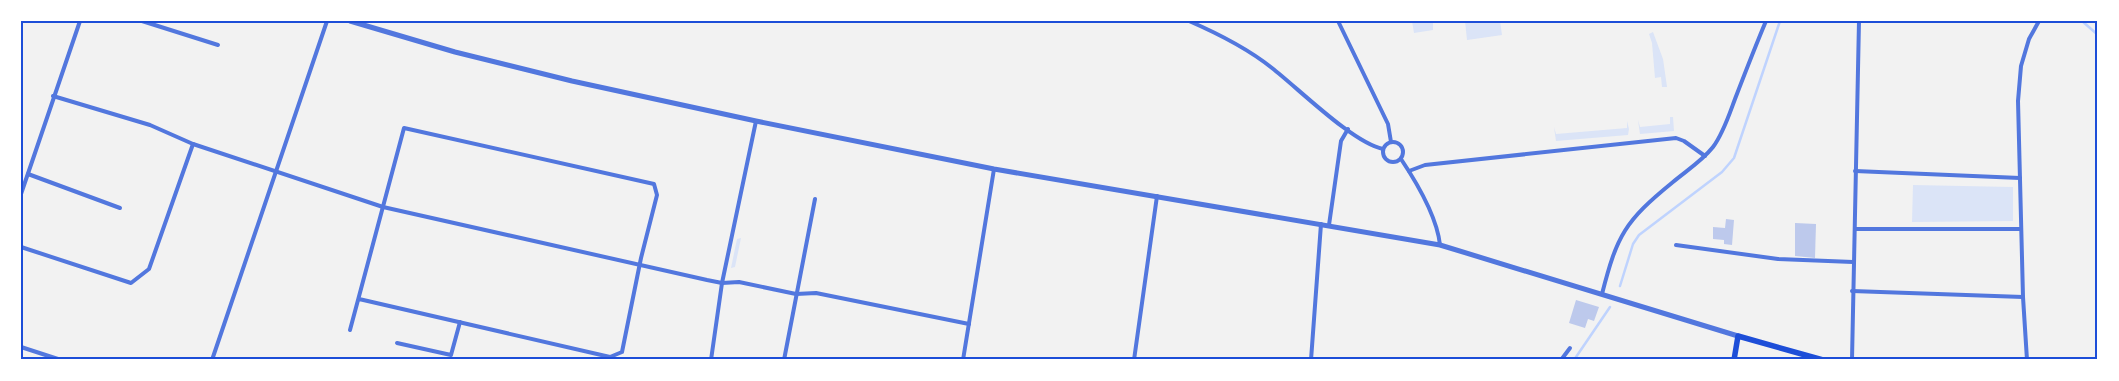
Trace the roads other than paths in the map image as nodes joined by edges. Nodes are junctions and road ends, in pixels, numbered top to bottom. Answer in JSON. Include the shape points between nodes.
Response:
{"nodes":[{"id":1,"x":80,"y":21,"type":"edge"},
{"id":2,"x":142,"y":21,"type":"edge"},
{"id":3,"x":327,"y":21,"type":"edge"},
{"id":4,"x":350,"y":21,"type":"edge"},
{"id":5,"x":1189,"y":21,"type":"edge"},
{"id":6,"x":1338,"y":21,"type":"edge"},
{"id":7,"x":1766,"y":21,"type":"edge"},
{"id":8,"x":1859,"y":21,"type":"edge"},
{"id":9,"x":2039,"y":21,"type":"edge"},
{"id":10,"x":218,"y":45,"type":"dead end"},
{"id":11,"x":53,"y":96,"type":"junction"},
{"id":12,"x":756,"y":121,"type":"junction"},
{"id":13,"x":1348,"y":129,"type":"junction"},
{"id":14,"x":1391,"y":142,"type":"junction"},
{"id":15,"x":193,"y":144,"type":"junction"},
{"id":16,"x":1383,"y":149,"type":"junction"},
{"id":17,"x":1704,"y":156,"type":"junction"},
{"id":18,"x":1401,"y":159,"type":"junction"},
{"id":19,"x":994,"y":170,"type":"junction"},
{"id":20,"x":277,"y":171,"type":"junction"},
{"id":21,"x":1409,"y":171,"type":"junction"},
{"id":22,"x":1854,"y":171,"type":"junction"},
{"id":23,"x":28,"y":174,"type":"junction"},
{"id":24,"x":2020,"y":178,"type":"junction"},
{"id":25,"x":21,"y":194,"type":"edge"},
{"id":26,"x":1157,"y":196,"type":"junction"},
{"id":27,"x":815,"y":199,"type":"dead end"},
{"id":28,"x":383,"y":207,"type":"junction"},
{"id":29,"x":120,"y":208,"type":"dead end"},
{"id":30,"x":1321,"y":224,"type":"junction"},
{"id":31,"x":1329,"y":226,"type":"junction"},
{"id":32,"x":1855,"y":229,"type":"junction"},
{"id":33,"x":2021,"y":229,"type":"junction"},
{"id":34,"x":1440,"y":245,"type":"junction"},
{"id":35,"x":1676,"y":245,"type":"dead end"},
{"id":36,"x":21,"y":247,"type":"edge"},
{"id":37,"x":1853,"y":262,"type":"junction"},
{"id":38,"x":639,"y":266,"type":"junction"},
{"id":39,"x":722,"y":283,"type":"junction"},
{"id":40,"x":1852,"y":291,"type":"junction"},
{"id":41,"x":796,"y":294,"type":"junction"},
{"id":42,"x":1602,"y":294,"type":"junction"},
{"id":43,"x":2023,"y":297,"type":"junction"},
{"id":44,"x":359,"y":299,"type":"junction"},
{"id":45,"x":460,"y":322,"type":"junction"},
{"id":46,"x":969,"y":324,"type":"junction"},
{"id":47,"x":350,"y":330,"type":"dead end"},
{"id":48,"x":1738,"y":336,"type":"junction"},
{"id":49,"x":397,"y":343,"type":"dead end"},
{"id":50,"x":21,"y":347,"type":"edge"},
{"id":51,"x":1570,"y":348,"type":"dead end"},
{"id":52,"x":61,"y":360,"type":"edge"},
{"id":53,"x":212,"y":360,"type":"edge"},
{"id":54,"x":711,"y":360,"type":"edge"},
{"id":55,"x":784,"y":360,"type":"edge"},
{"id":56,"x":963,"y":360,"type":"edge"},
{"id":57,"x":1134,"y":360,"type":"edge"},
{"id":58,"x":1311,"y":360,"type":"edge"},
{"id":59,"x":1562,"y":360,"type":"edge"},
{"id":60,"x":1734,"y":360,"type":"edge"},
{"id":61,"x":1823,"y":360,"type":"edge"},
{"id":62,"x":1852,"y":360,"type":"edge"},
{"id":63,"x":2027,"y":360,"type":"edge"}],
"edges":[{"from":1,"to":11,"type":"street"},
{"from":2,"to":10,"type":"street"},
{"from":3,"to":20,"type":"street"},
{"from":4,"to":12,"type":"street","via":[[455,52],[572,81]]},
{"from":5,"to":13,"type":"street","via":[[1225,37],[1270,67]]},
{"from":6,"to":14,"type":"street","via":[[1388,124]]},
{"from":7,"to":17,"type":"street","via":[[1725,124],[1714,146]]},
{"from":8,"to":22,"type":"street"},
{"from":9,"to":24,"type":"street","via":[[2029,39],[2021,66],[2018,101]]},
{"from":11,"to":15,"type":"street","via":[[150,125]]},
{"from":11,"to":23,"type":"street"},
{"from":12,"to":19,"type":"street"},
{"from":12,"to":39,"type":"street"},
{"from":13,"to":16,"type":"street","via":[[1371,146]]},
{"from":13,"to":31,"type":"street","via":[[1341,141]]},
{"from":14,"to":16,"type":"street"},
{"from":14,"to":18,"type":"street","via":[[1401,146]]},
{"from":15,"to":20,"type":"street"},
{"from":15,"to":36,"type":"street","via":[[149,269],[131,283]]},
{"from":16,"to":18,"type":"street","via":[[1383,156],[1388,162],[1395,163]]},
{"from":17,"to":21,"type":"street","via":[[1676,138],[1435,164]]},
{"from":17,"to":42,"type":"street","via":[[1630,221],[1614,251]]},
{"from":18,"to":21,"type":"street"},
{"from":19,"to":26,"type":"street"},
{"from":19,"to":46,"type":"street"},
{"from":20,"to":28,"type":"street"},
{"from":20,"to":53,"type":"street"},
{"from":21,"to":34,"type":"street","via":[[1434,221]]},
{"from":22,"to":24,"type":"street"},
{"from":22,"to":32,"type":"street"},
{"from":23,"to":25,"type":"street"},
{"from":23,"to":29,"type":"street"},
{"from":24,"to":33,"type":"street"},
{"from":26,"to":30,"type":"street"},
{"from":26,"to":57,"type":"street"},
{"from":27,"to":41,"type":"street"},
{"from":28,"to":38,"type":"street"},
{"from":28,"to":38,"type":"street","via":[[404,128],[654,184],[657,195]]},
{"from":28,"to":44,"type":"street"},
{"from":30,"to":31,"type":"street"},
{"from":30,"to":58,"type":"street"},
{"from":31,"to":34,"type":"street"},
{"from":32,"to":33,"type":"street"},
{"from":32,"to":37,"type":"street"},
{"from":33,"to":43,"type":"street"},
{"from":34,"to":42,"type":"street"},
{"from":35,"to":37,"type":"street","via":[[1778,259]]},
{"from":37,"to":40,"type":"street"},
{"from":38,"to":39,"type":"street"},
{"from":38,"to":45,"type":"street","via":[[622,352],[610,357]]},
{"from":39,"to":41,"type":"street","via":[[739,282]]},
{"from":39,"to":54,"type":"street"},
{"from":40,"to":43,"type":"street"},
{"from":40,"to":62,"type":"street"},
{"from":41,"to":46,"type":"street","via":[[816,293]]},
{"from":41,"to":55,"type":"street"},
{"from":42,"to":48,"type":"street"},
{"from":43,"to":63,"type":"street"},
{"from":44,"to":45,"type":"street"},
{"from":44,"to":47,"type":"street"},
{"from":45,"to":49,"type":"street","via":[[451,355]]},
{"from":46,"to":56,"type":"street"},
{"from":48,"to":60,"type":"main road"},
{"from":48,"to":61,"type":"main road"},
{"from":50,"to":52,"type":"street"},
{"from":51,"to":59,"type":"street"}]}
